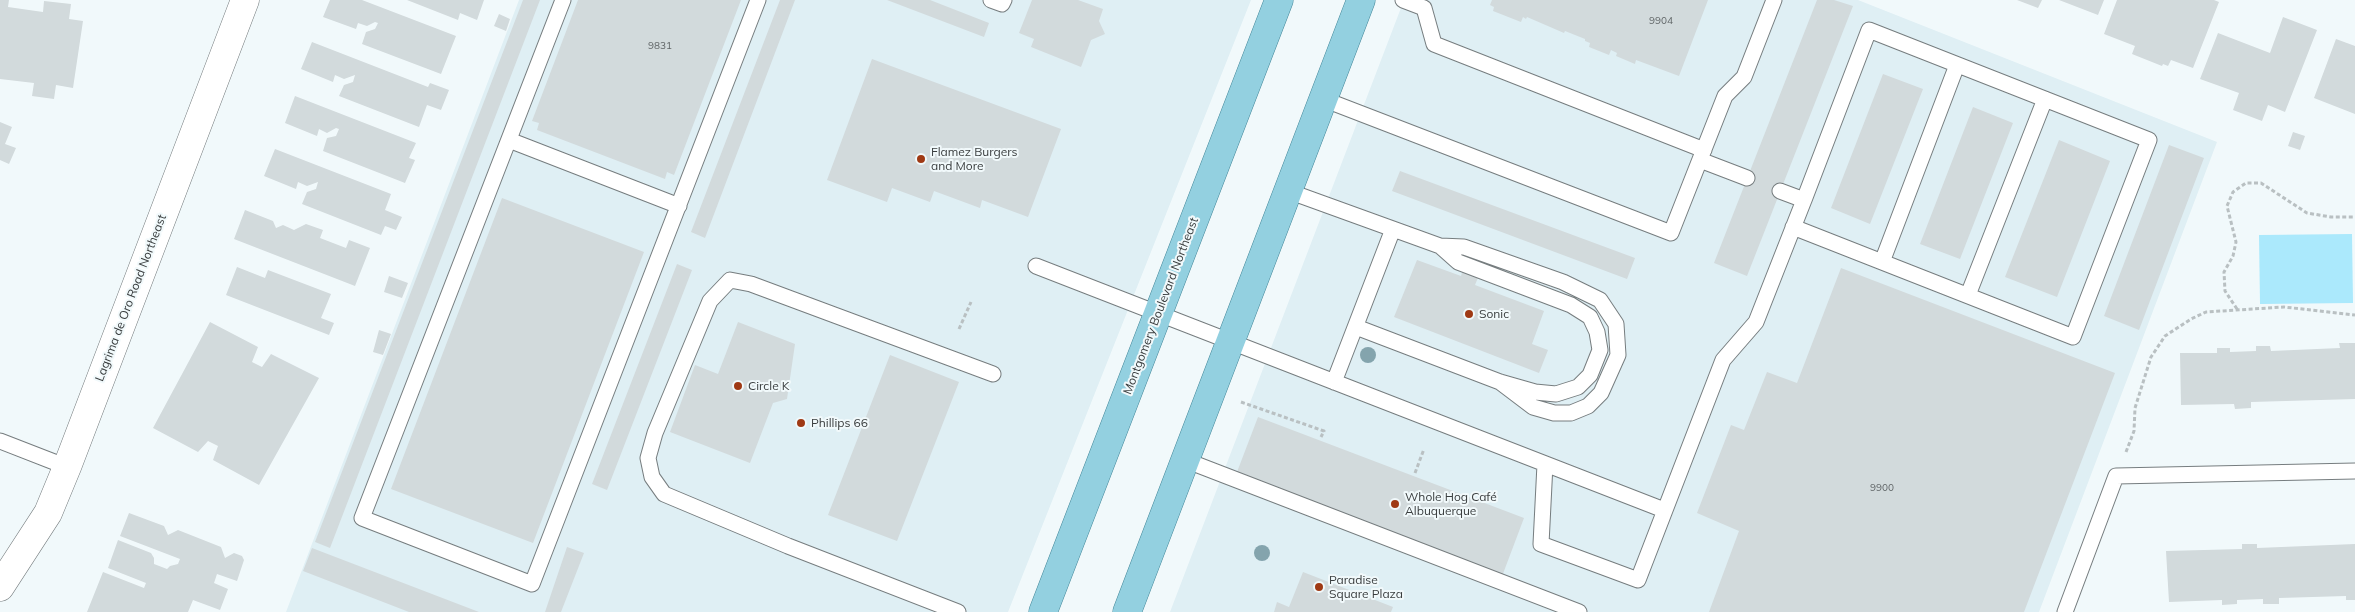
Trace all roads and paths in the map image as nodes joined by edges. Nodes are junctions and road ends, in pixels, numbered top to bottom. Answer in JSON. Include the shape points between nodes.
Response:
{"nodes":[{"id":1,"x":244,"y":0,"type":"edge"},
{"id":2,"x":563,"y":0,"type":"edge"},
{"id":3,"x":758,"y":0,"type":"edge"},
{"id":4,"x":991,"y":0,"type":"edge"},
{"id":5,"x":1004,"y":0,"type":"edge"},
{"id":6,"x":1279,"y":0,"type":"edge"},
{"id":7,"x":1361,"y":0,"type":"edge"},
{"id":8,"x":1403,"y":0,"type":"edge"},
{"id":9,"x":1774,"y":0,"type":"edge"},
{"id":10,"x":1426,"y":4,"type":"edge"},
{"id":11,"x":1957,"y":65,"type":"junction"},
{"id":12,"x":1323,"y":99,"type":"junction"},
{"id":13,"x":2045,"y":99,"type":"junction"},
{"id":14,"x":509,"y":140,"type":"junction"},
{"id":15,"x":1702,"y":155,"type":"junction"},
{"id":16,"x":1747,"y":178,"type":"dead end"},
{"id":17,"x":1288,"y":190,"type":"junction"},
{"id":18,"x":1780,"y":192,"type":"dead end"},
{"id":19,"x":1804,"y":200,"type":"junction"},
{"id":20,"x":678,"y":206,"type":"junction"},
{"id":21,"x":2355,"y":217,"type":"edge"},
{"id":22,"x":1793,"y":227,"type":"junction"},
{"id":23,"x":1393,"y":229,"type":"junction"},
{"id":24,"x":1440,"y":246,"type":"junction"},
{"id":25,"x":1882,"y":262,"type":"junction"},
{"id":26,"x":1036,"y":266,"type":"dead end"},
{"id":27,"x":1968,"y":295,"type":"junction"},
{"id":28,"x":971,"y":302,"type":"dead end"},
{"id":29,"x":2237,"y":309,"type":"junction"},
{"id":30,"x":1158,"y":314,"type":"junction"},
{"id":31,"x":2355,"y":316,"type":"edge"},
{"id":32,"x":1356,"y":326,"type":"junction"},
{"id":33,"x":959,"y":329,"type":"dead end"},
{"id":34,"x":1230,"y":342,"type":"junction"},
{"id":35,"x":993,"y":374,"type":"dead end"},
{"id":36,"x":1334,"y":382,"type":"junction"},
{"id":37,"x":1500,"y":382,"type":"junction"},
{"id":38,"x":1240,"y":402,"type":"dead end"},
{"id":39,"x":1322,"y":437,"type":"dead end"},
{"id":40,"x":0,"y":441,"type":"edge"},
{"id":41,"x":1424,"y":449,"type":"dead end"},
{"id":42,"x":1185,"y":460,"type":"junction"},
{"id":43,"x":1545,"y":464,"type":"junction"},
{"id":44,"x":67,"y":467,"type":"junction"},
{"id":45,"x":2355,"y":471,"type":"edge"},
{"id":46,"x":1415,"y":473,"type":"dead end"},
{"id":47,"x":2116,"y":476,"type":"junction"},
{"id":48,"x":1664,"y":510,"type":"junction"},
{"id":49,"x":0,"y":587,"type":"edge"},
{"id":50,"x":958,"y":612,"type":"edge"},
{"id":51,"x":1043,"y":612,"type":"edge"},
{"id":52,"x":1128,"y":612,"type":"edge"},
{"id":53,"x":1579,"y":612,"type":"edge"},
{"id":54,"x":2065,"y":612,"type":"edge"}],
"edges":[{"from":1,"to":44,"type":"street","name":"Lagrima de Oro Road Northeast"},
{"from":2,"to":14,"type":"lane"},
{"from":3,"to":20,"type":"lane"},
{"from":4,"to":5,"type":"lane","via":[[1002,4]]},
{"from":6,"to":30,"type":"main road","name":"Montgomery Boulevard Northeast"},
{"from":7,"to":12,"type":"main road"},
{"from":8,"to":10,"type":"lane"},
{"from":9,"to":15,"type":"lane","via":[[1744,76],[1725,96]]},
{"from":10,"to":15,"type":"lane","via":[[1434,44]]},
{"from":11,"to":13,"type":"lane"},
{"from":11,"to":19,"type":"lane","via":[[1870,30]]},
{"from":11,"to":25,"type":"lane"},
{"from":12,"to":15,"type":"lane","via":[[1671,233]]},
{"from":12,"to":17,"type":"main road"},
{"from":13,"to":27,"type":"lane"},
{"from":13,"to":27,"type":"lane","via":[[2149,140],[2073,337]]},
{"from":14,"to":20,"type":"lane"},
{"from":14,"to":20,"type":"lane","via":[[362,518],[532,584]]},
{"from":15,"to":16,"type":"lane"},
{"from":17,"to":23,"type":"lane"},
{"from":17,"to":34,"type":"main road"},
{"from":18,"to":19,"type":"lane"},
{"from":19,"to":22,"type":"lane"},
{"from":21,"to":29,"type":"path","via":[[2307,213],[2261,183],[2246,183],[2233,192],[2227,206],[2236,242],[2224,272],[2224,291]]},
{"from":22,"to":25,"type":"lane"},
{"from":22,"to":48,"type":"lane","via":[[1756,322],[1723,360]]},
{"from":23,"to":24,"type":"lane"},
{"from":23,"to":32,"type":"lane"},
{"from":24,"to":37,"type":"lane","via":[[1458,262],[1571,305],[1590,317],[1597,332],[1600,350],[1590,375],[1578,387],[1556,394]]},
{"from":24,"to":37,"type":"lane","via":[[1464,246],[1563,282],[1600,300],[1616,324],[1618,355],[1602,393],[1588,406],[1571,413],[1554,413],[1533,407]]},
{"from":25,"to":27,"type":"lane"},
{"from":26,"to":30,"type":"lane"},
{"from":28,"to":33,"type":"path"},
{"from":29,"to":31,"type":"path","via":[[2284,307]]},
{"from":29,"to":47,"type":"path","via":[[2206,312],[2165,336],[2150,357],[2135,408],[2134,431]]},
{"from":30,"to":34,"type":"lane"},
{"from":30,"to":51,"type":"main road","name":"Montgomery Boulevard Northeast"},
{"from":32,"to":36,"type":"lane"},
{"from":32,"to":37,"type":"lane"},
{"from":34,"to":36,"type":"lane"},
{"from":34,"to":42,"type":"main road"},
{"from":35,"to":50,"type":"lane","via":[[760,287],[730,280],[710,301],[655,433],[648,458],[652,477],[664,494]]},
{"from":36,"to":43,"type":"lane"},
{"from":38,"to":39,"type":"path","via":[[1324,431]]},
{"from":40,"to":44,"type":"lane"},
{"from":41,"to":46,"type":"path"},
{"from":42,"to":52,"type":"main road"},
{"from":42,"to":53,"type":"lane"},
{"from":43,"to":48,"type":"lane"},
{"from":43,"to":48,"type":"lane","via":[[1541,544],[1638,580]]},
{"from":44,"to":49,"type":"street","name":"Lagrima de Oro Road Northeast","via":[[48,513]]},
{"from":45,"to":47,"type":"lane"},
{"from":47,"to":54,"type":"lane"}]}
